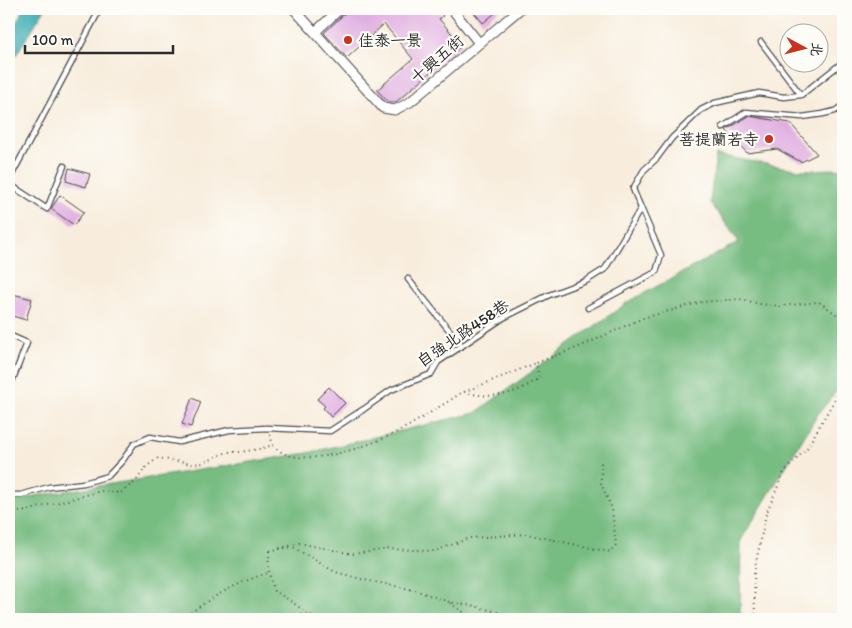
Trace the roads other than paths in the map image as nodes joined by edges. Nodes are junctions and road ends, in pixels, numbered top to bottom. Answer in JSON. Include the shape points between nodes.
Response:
{"nodes":[{"id":1,"x":100,"y":9,"type":"edge"},
{"id":2,"x":294,"y":9,"type":"edge"},
{"id":3,"x":340,"y":9,"type":"edge"},
{"id":4,"x":452,"y":9,"type":"edge"},
{"id":5,"x":520,"y":9,"type":"edge"},
{"id":6,"x":315,"y":32,"type":"junction"},
{"id":7,"x":761,"y":42,"type":"dead end"},
{"id":8,"x":479,"y":43,"type":"junction"},
{"id":9,"x":843,"y":62,"type":"edge"},
{"id":10,"x":802,"y":95,"type":"junction"},
{"id":11,"x":843,"y":105,"type":"edge"},
{"id":12,"x":722,"y":127,"type":"dead end"},
{"id":13,"x":64,"y":166,"type":"dead end"},
{"id":14,"x":9,"y":180,"type":"edge"},
{"id":15,"x":9,"y":184,"type":"edge"},
{"id":16,"x":641,"y":208,"type":"junction"},
{"id":17,"x":408,"y":279,"type":"dead end"},
{"id":18,"x":588,"y":308,"type":"dead end"},
{"id":19,"x":9,"y":336,"type":"edge"},
{"id":20,"x":462,"y":346,"type":"junction"},
{"id":21,"x":9,"y":389,"type":"edge"},
{"id":22,"x":9,"y":495,"type":"edge"}],
"edges":[{"from":1,"to":14,"type":"lane"},
{"from":2,"to":6,"type":"street"},
{"from":3,"to":6,"type":"street"},
{"from":4,"to":8,"type":"street"},
{"from":5,"to":8,"type":"street","name":"十興五街"},
{"from":6,"to":8,"type":"street","name":"十興五街","via":[[383,108],[395,110],[410,102]]},
{"from":7,"to":10,"type":"lane"},
{"from":9,"to":10,"type":"lane"},
{"from":10,"to":16,"type":"lane","via":[[784,97],[759,93],[715,103],[701,110],[644,170],[633,189]]},
{"from":11,"to":12,"type":"lane","via":[[822,114],[802,117],[746,112]]},
{"from":13,"to":15,"type":"lane","via":[[47,209]]},
{"from":16,"to":18,"type":"lane","via":[[661,255],[656,272]]},
{"from":16,"to":20,"type":"lane","name":"自強北路458巷","via":[[605,269],[586,281],[503,318]]},
{"from":17,"to":20,"type":"lane"},
{"from":19,"to":21,"type":"lane","via":[[27,343]]},
{"from":20,"to":22,"type":"lane","name":"自強北路458巷","via":[[438,362],[431,374],[390,390],[330,431],[229,430],[179,442],[150,437],[134,444],[108,476]]}]}
